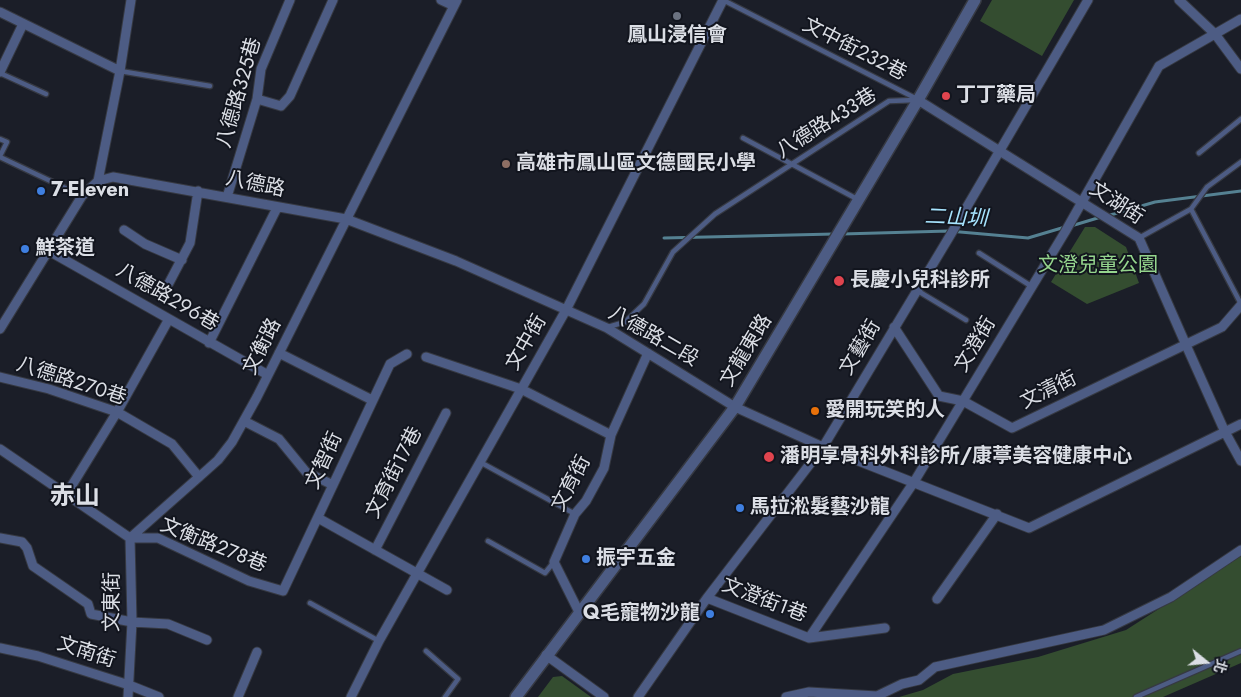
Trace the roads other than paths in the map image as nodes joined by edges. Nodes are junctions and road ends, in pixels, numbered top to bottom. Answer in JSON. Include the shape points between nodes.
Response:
{"nodes":[{"id":1,"x":131,"y":0,"type":"edge"},
{"id":2,"x":290,"y":0,"type":"edge"},
{"id":3,"x":333,"y":0,"type":"edge"},
{"id":4,"x":442,"y":0,"type":"edge"},
{"id":5,"x":723,"y":0,"type":"edge"},
{"id":6,"x":1088,"y":0,"type":"edge"},
{"id":7,"x":1179,"y":0,"type":"edge"},
{"id":8,"x":972,"y":1,"type":"edge"},
{"id":9,"x":455,"y":3,"type":"edge"},
{"id":10,"x":0,"y":12,"type":"edge"},
{"id":11,"x":1241,"y":19,"type":"edge"},
{"id":12,"x":23,"y":24,"type":"junction"},
{"id":13,"x":1215,"y":34,"type":"junction"},
{"id":14,"x":1241,"y":69,"type":"edge"},
{"id":15,"x":120,"y":71,"type":"junction"},
{"id":16,"x":0,"y":72,"type":"edge"},
{"id":17,"x":210,"y":86,"type":"dead end"},
{"id":18,"x":46,"y":94,"type":"dead end"},
{"id":19,"x":256,"y":99,"type":"junction"},
{"id":20,"x":918,"y":100,"type":"junction"},
{"id":21,"x":1241,"y":119,"type":"edge"},
{"id":22,"x":743,"y":138,"type":"dead end"},
{"id":23,"x":0,"y":139,"type":"edge"},
{"id":24,"x":999,"y":151,"type":"junction"},
{"id":25,"x":1200,"y":153,"type":"dead end"},
{"id":26,"x":0,"y":156,"type":"edge"},
{"id":27,"x":1241,"y":162,"type":"edge"},
{"id":28,"x":792,"y":164,"type":"junction"},
{"id":29,"x":98,"y":181,"type":"junction"},
{"id":30,"x":198,"y":192,"type":"junction"},
{"id":31,"x":82,"y":196,"type":"junction"},
{"id":32,"x":227,"y":197,"type":"junction"},
{"id":33,"x":859,"y":200,"type":"junction"},
{"id":34,"x":1082,"y":202,"type":"junction"},
{"id":35,"x":277,"y":208,"type":"junction"},
{"id":36,"x":1191,"y":209,"type":"junction"},
{"id":37,"x":346,"y":219,"type":"junction"},
{"id":38,"x":124,"y":230,"type":"dead end"},
{"id":39,"x":1139,"y":238,"type":"junction"},
{"id":40,"x":48,"y":251,"type":"junction"},
{"id":41,"x":979,"y":253,"type":"dead end"},
{"id":42,"x":182,"y":260,"type":"junction"},
{"id":43,"x":169,"y":283,"type":"dead end"},
{"id":44,"x":1031,"y":286,"type":"junction"},
{"id":45,"x":917,"y":290,"type":"junction"},
{"id":46,"x":1241,"y":304,"type":"edge"},
{"id":47,"x":566,"y":310,"type":"junction"},
{"id":48,"x":4,"y":315,"type":"edge"},
{"id":49,"x":169,"y":319,"type":"junction"},
{"id":50,"x":966,"y":320,"type":"dead end"},
{"id":51,"x":894,"y":327,"type":"junction"},
{"id":52,"x":607,"y":328,"type":"junction"},
{"id":53,"x":0,"y":329,"type":"edge"},
{"id":54,"x":209,"y":343,"type":"junction"},
{"id":55,"x":1186,"y":345,"type":"junction"},
{"id":56,"x":279,"y":353,"type":"junction"},
{"id":57,"x":648,"y":353,"type":"junction"},
{"id":58,"x":406,"y":354,"type":"dead end"},
{"id":59,"x":426,"y":357,"type":"dead end"},
{"id":60,"x":268,"y":375,"type":"junction"},
{"id":61,"x":0,"y":377,"type":"edge"},
{"id":62,"x":521,"y":388,"type":"junction"},
{"id":63,"x":372,"y":400,"type":"junction"},
{"id":64,"x":963,"y":401,"type":"junction"},
{"id":65,"x":735,"y":407,"type":"junction"},
{"id":66,"x":117,"y":412,"type":"junction"},
{"id":67,"x":446,"y":413,"type":"dead end"},
{"id":68,"x":244,"y":421,"type":"junction"},
{"id":69,"x":1241,"y":424,"type":"edge"},
{"id":70,"x":1225,"y":432,"type":"junction"},
{"id":71,"x":611,"y":436,"type":"junction"},
{"id":72,"x":823,"y":446,"type":"junction"},
{"id":73,"x":0,"y":449,"type":"edge"},
{"id":74,"x":1241,"y":461,"type":"edge"},
{"id":75,"x":480,"y":462,"type":"junction"},
{"id":76,"x":199,"y":477,"type":"junction"},
{"id":77,"x":914,"y":482,"type":"junction"},
{"id":78,"x":333,"y":485,"type":"junction"},
{"id":79,"x":66,"y":495,"type":"junction"},
{"id":80,"x":575,"y":514,"type":"junction"},
{"id":81,"x":997,"y":514,"type":"junction"},
{"id":82,"x":318,"y":518,"type":"junction"},
{"id":83,"x":130,"y":538,"type":"junction"},
{"id":84,"x":488,"y":541,"type":"dead end"},
{"id":85,"x":1,"y":542,"type":"edge"},
{"id":86,"x":375,"y":550,"type":"junction"},
{"id":87,"x":1241,"y":550,"type":"edge"},
{"id":88,"x":554,"y":562,"type":"junction"},
{"id":89,"x":416,"y":573,"type":"junction"},
{"id":90,"x":447,"y":590,"type":"dead end"},
{"id":91,"x":283,"y":591,"type":"joint"},
{"id":92,"x":707,"y":598,"type":"junction"},
{"id":93,"x":937,"y":599,"type":"dead end"},
{"id":94,"x":310,"y":603,"type":"dead end"},
{"id":95,"x":579,"y":612,"type":"junction"},
{"id":96,"x":132,"y":622,"type":"junction"},
{"id":97,"x":885,"y":628,"type":"dead end"},
{"id":98,"x":809,"y":638,"type":"junction"},
{"id":99,"x":207,"y":640,"type":"dead end"},
{"id":100,"x":379,"y":641,"type":"junction"},
{"id":101,"x":0,"y":648,"type":"edge"},
{"id":102,"x":426,"y":651,"type":"dead end"},
{"id":103,"x":257,"y":652,"type":"dead end"},
{"id":104,"x":1241,"y":652,"type":"edge"},
{"id":105,"x":546,"y":655,"type":"junction"},
{"id":106,"x":129,"y":685,"type":"junction"},
{"id":107,"x":128,"y":697,"type":"edge"},
{"id":108,"x":159,"y":697,"type":"edge"},
{"id":109,"x":238,"y":697,"type":"edge"},
{"id":110,"x":351,"y":697,"type":"edge"},
{"id":111,"x":445,"y":697,"type":"edge"},
{"id":112,"x":516,"y":697,"type":"edge"},
{"id":113,"x":604,"y":697,"type":"edge"},
{"id":114,"x":638,"y":697,"type":"edge"},
{"id":115,"x":786,"y":697,"type":"edge"},
{"id":116,"x":1136,"y":697,"type":"edge"}],
"edges":[{"from":1,"to":15,"type":"street"},
{"from":2,"to":19,"type":"street","name":"八德路325巷","via":[[262,69]]},
{"from":3,"to":19,"type":"street","via":[[290,96],[281,106]]},
{"from":4,"to":9,"type":"street"},
{"from":5,"to":20,"type":"lane","name":"文中街232巷"},
{"from":5,"to":47,"type":"street","name":"文中街"},
{"from":6,"to":24,"type":"street","name":"文藝街"},
{"from":7,"to":13,"type":"street"},
{"from":8,"to":20,"type":"street","name":"文龍東路"},
{"from":9,"to":37,"type":"street","name":"文衡路"},
{"from":10,"to":12,"type":"street"},
{"from":11,"to":13,"type":"street","name":"文澄街"},
{"from":12,"to":15,"type":"street"},
{"from":12,"to":16,"type":"street"},
{"from":13,"to":14,"type":"street"},
{"from":13,"to":34,"type":"street","name":"文澄街","via":[[1159,66]]},
{"from":15,"to":17,"type":"lane"},
{"from":15,"to":29,"type":"street"},
{"from":16,"to":18,"type":"lane"},
{"from":19,"to":32,"type":"street","name":"八德路325巷"},
{"from":20,"to":24,"type":"street","name":"文湖街"},
{"from":20,"to":28,"type":"lane","name":"八德路433巷","via":[[889,102]]},
{"from":20,"to":33,"type":"street","name":"文龍東路"},
{"from":21,"to":25,"type":"lane"},
{"from":22,"to":28,"type":"lane"},
{"from":23,"to":26,"type":"lane","via":[[7,142]]},
{"from":24,"to":34,"type":"street","name":"文湖街"},
{"from":24,"to":45,"type":"street","name":"文藝街"},
{"from":26,"to":31,"type":"lane"},
{"from":27,"to":36,"type":"lane","via":[[1207,187]]},
{"from":28,"to":33,"type":"lane"},
{"from":28,"to":52,"type":"lane","name":"八德路433巷","via":[[715,214],[674,252],[644,304],[625,322]]},
{"from":29,"to":30,"type":"street","name":"八德路","via":[[112,177]]},
{"from":29,"to":31,"type":"street"},
{"from":30,"to":32,"type":"street","name":"八德路"},
{"from":30,"to":42,"type":"street","via":[[190,243]]},
{"from":31,"to":40,"type":"street"},
{"from":32,"to":35,"type":"street","name":"八德路"},
{"from":33,"to":65,"type":"street","name":"文龍東路"},
{"from":34,"to":39,"type":"street","name":"文湖街"},
{"from":34,"to":44,"type":"street","name":"文澄街"},
{"from":35,"to":37,"type":"street","name":"八德路"},
{"from":35,"to":54,"type":"street"},
{"from":36,"to":39,"type":"lane"},
{"from":36,"to":46,"type":"lane"},
{"from":37,"to":47,"type":"street","name":"八德路","via":[[456,261]]},
{"from":37,"to":56,"type":"street","name":"文衡路"},
{"from":38,"to":42,"type":"street","via":[[145,244]]},
{"from":39,"to":55,"type":"street","name":"文湖街"},
{"from":40,"to":48,"type":"street"},
{"from":40,"to":49,"type":"street","name":"八德路296巷"},
{"from":41,"to":44,"type":"lane"},
{"from":42,"to":43,"type":"street"},
{"from":44,"to":64,"type":"street","name":"文澄街"},
{"from":45,"to":50,"type":"lane"},
{"from":45,"to":51,"type":"street","name":"文藝街"},
{"from":46,"to":55,"type":"street","name":"文清街","via":[[1222,327]]},
{"from":47,"to":52,"type":"street","name":"八德路二段"},
{"from":47,"to":62,"type":"street","name":"文中街"},
{"from":48,"to":53,"type":"street"},
{"from":49,"to":54,"type":"street","name":"八德路296巷"},
{"from":49,"to":66,"type":"street"},
{"from":51,"to":64,"type":"street","name":"文清街","via":[[939,396]]},
{"from":51,"to":72,"type":"street","name":"文藝街"},
{"from":52,"to":57,"type":"street","name":"八德路二段"},
{"from":54,"to":60,"type":"street","name":"八德路296巷"},
{"from":55,"to":64,"type":"street","name":"文清街","via":[[1012,428]]},
{"from":55,"to":70,"type":"street","name":"文湖街"},
{"from":56,"to":60,"type":"street","name":"文衡路"},
{"from":56,"to":63,"type":"street"},
{"from":57,"to":65,"type":"street","name":"八德路二段"},
{"from":57,"to":71,"type":"street","name":"文育街"},
{"from":58,"to":63,"type":"street","name":"文智街","via":[[390,364]]},
{"from":59,"to":62,"type":"street"},
{"from":60,"to":68,"type":"street","name":"文衡路"},
{"from":61,"to":66,"type":"street","name":"八德路270巷","via":[[49,389]]},
{"from":62,"to":71,"type":"street"},
{"from":62,"to":75,"type":"street","name":"文中街"},
{"from":63,"to":78,"type":"street","name":"文智街"},
{"from":64,"to":77,"type":"street","name":"文澄街"},
{"from":65,"to":72,"type":"street","name":"八德路二段"},
{"from":65,"to":95,"type":"street","name":"文龍東路"},
{"from":66,"to":76,"type":"street","name":"八德路270巷","via":[[172,444]]},
{"from":66,"to":79,"type":"street"},
{"from":67,"to":86,"type":"street","name":"文育街17巷"},
{"from":68,"to":76,"type":"street","name":"文衡路","via":[[218,460]]},
{"from":68,"to":78,"type":"street","via":[[279,439],[306,472]]},
{"from":69,"to":70,"type":"street","name":"八德路二段"},
{"from":70,"to":74,"type":"street","name":"文湖街"},
{"from":70,"to":81,"type":"street","name":"八德路二段","via":[[1029,528]]},
{"from":71,"to":80,"type":"street","name":"文育街","via":[[604,468]]},
{"from":72,"to":77,"type":"street","name":"八德路二段"},
{"from":72,"to":92,"type":"street","name":"文藝街"},
{"from":73,"to":79,"type":"street"},
{"from":75,"to":80,"type":"lane"},
{"from":75,"to":89,"type":"street","name":"文中街"},
{"from":76,"to":83,"type":"street","name":"文衡路"},
{"from":77,"to":81,"type":"street","name":"八德路二段"},
{"from":77,"to":98,"type":"street","name":"文澄街"},
{"from":78,"to":82,"type":"street","name":"文智街"},
{"from":79,"to":83,"type":"street"},
{"from":80,"to":88,"type":"street","name":"文育街"},
{"from":81,"to":93,"type":"street"},
{"from":82,"to":86,"type":"street"},
{"from":82,"to":91,"type":"street","name":"文智街"},
{"from":83,"to":91,"type":"street","name":"文衡路278巷","via":[[158,538],[249,581]]},
{"from":83,"to":96,"type":"street","name":"文東街"},
{"from":84,"to":88,"type":"lane","via":[[545,573]]},
{"from":85,"to":96,"type":"street","via":[[22,542],[33,566],[88,604],[91,614]]},
{"from":86,"to":89,"type":"street"},
{"from":87,"to":115,"type":"street","via":[[1171,597],[1104,630],[934,667],[919,680],[877,696],[809,692]]},
{"from":88,"to":95,"type":"street"},
{"from":89,"to":90,"type":"street"},
{"from":89,"to":100,"type":"street","name":"文中街"},
{"from":92,"to":98,"type":"street","name":"文澄街1巷"},
{"from":92,"to":114,"type":"street","name":"文藝街"},
{"from":94,"to":100,"type":"lane"},
{"from":95,"to":105,"type":"street","name":"文龍東路"},
{"from":96,"to":99,"type":"street","via":[[168,624]]},
{"from":96,"to":106,"type":"street","name":"文東街"},
{"from":97,"to":98,"type":"street"},
{"from":100,"to":110,"type":"street","name":"文中街"},
{"from":101,"to":106,"type":"street","name":"文南街","via":[[38,656]]},
{"from":102,"to":111,"type":"lane","via":[[458,679]]},
{"from":103,"to":109,"type":"street"},
{"from":104,"to":116,"type":"lane"},
{"from":105,"to":112,"type":"street","name":"文龍東路"},
{"from":105,"to":113,"type":"street"},
{"from":106,"to":107,"type":"street","name":"文東街"},
{"from":106,"to":108,"type":"street","name":"文南街"}]}
